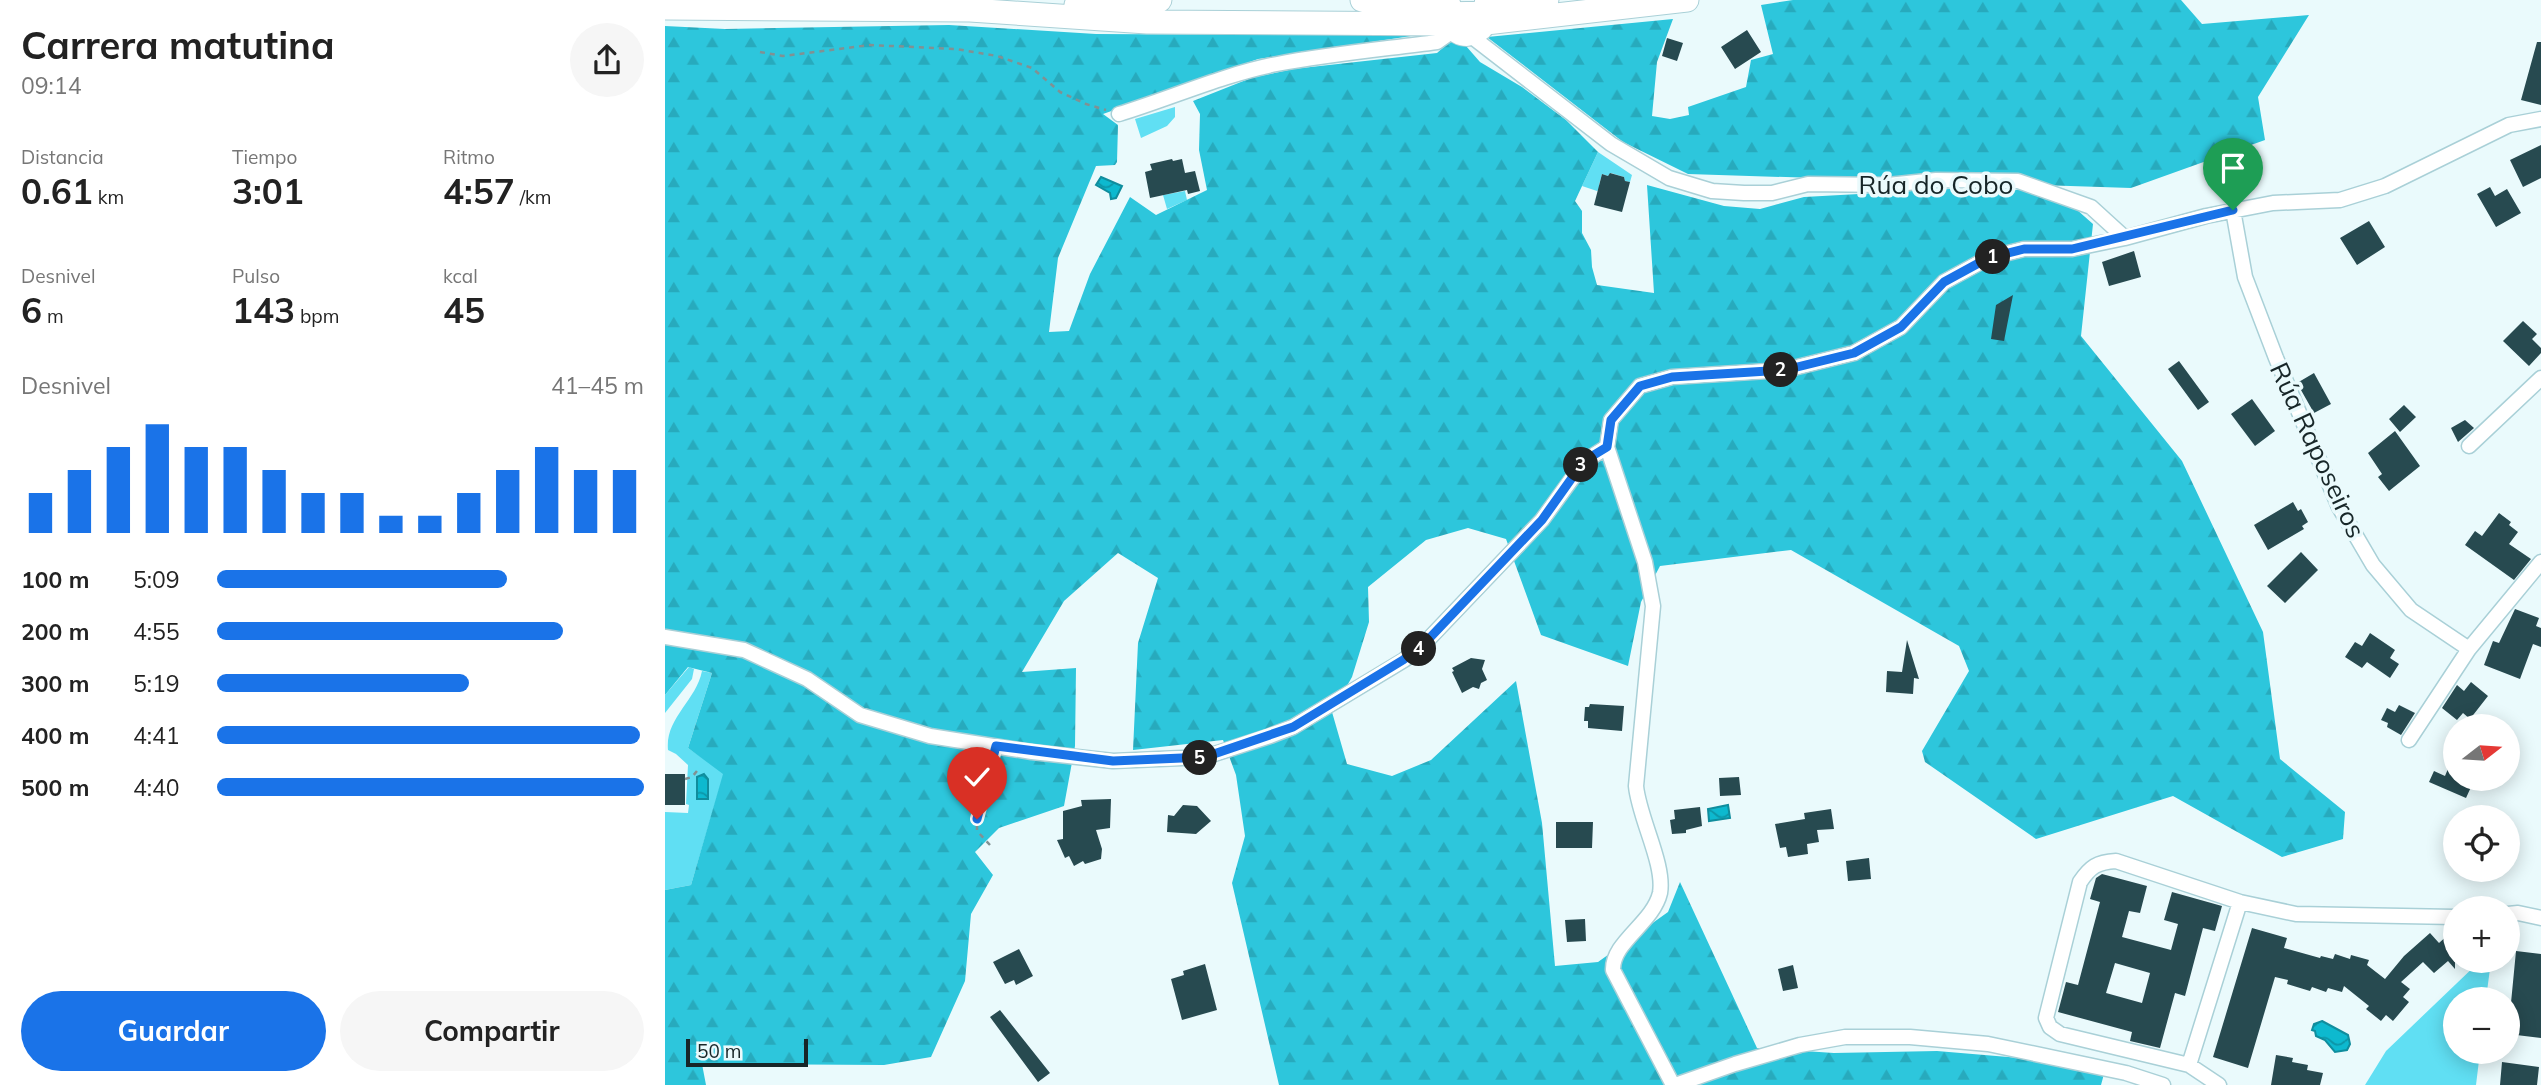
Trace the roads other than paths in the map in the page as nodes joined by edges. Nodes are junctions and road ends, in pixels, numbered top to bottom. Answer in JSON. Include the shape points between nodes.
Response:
{"nodes":[{"id":1,"x":1160,"y":0,"type":"edge"},
{"id":2,"x":1362,"y":0,"type":"edge"},
{"id":3,"x":1687,"y":0,"type":"edge"},
{"id":4,"x":1552,"y":7,"type":"edge"},
{"id":5,"x":665,"y":8,"type":"edge"},
{"id":6,"x":970,"y":10,"type":"junction"},
{"id":7,"x":1454,"y":17,"type":"edge"},
{"id":8,"x":1119,"y":114,"type":"road end"},
{"id":9,"x":2541,"y":119,"type":"edge"},
{"id":10,"x":2233,"y":210,"type":"junction"},
{"id":11,"x":2125,"y":237,"type":"junction"},
{"id":12,"x":2541,"y":378,"type":"edge"},
{"id":13,"x":2469,"y":446,"type":"dead end"},
{"id":14,"x":1607,"y":447,"type":"junction"},
{"id":15,"x":2541,"y":562,"type":"edge"},
{"id":16,"x":665,"y":637,"type":"edge"},
{"id":17,"x":2469,"y":649,"type":"junction"},
{"id":18,"x":2409,"y":740,"type":"dead end"},
{"id":19,"x":2239,"y":902,"type":"junction"},
{"id":20,"x":2520,"y":913,"type":"edge"},
{"id":21,"x":2443,"y":917,"type":"edge"},
{"id":22,"x":2541,"y":918,"type":"edge"},
{"id":23,"x":2189,"y":1065,"type":"junction"},
{"id":24,"x":1674,"y":1085,"type":"edge"},
{"id":25,"x":2163,"y":1085,"type":"edge"},
{"id":26,"x":2219,"y":1085,"type":"edge"}],
"edges":[{"from":1,"to":6,"type":"main road"},
{"from":2,"to":7,"type":"main road"},
{"from":3,"to":4,"type":"main road"},
{"from":4,"to":7,"type":"main road"},
{"from":5,"to":6,"type":"main road"},
{"from":6,"to":7,"type":"main road","via":[[1062,15]]},
{"from":7,"to":8,"type":"street","via":[[1437,43],[1276,64]]},
{"from":7,"to":11,"type":"street","name":"Rúa do Cobo","via":[[1611,144],[1669,178],[1712,191],[1772,193],[1808,184],[2018,181],[2091,207]]},
{"from":9,"to":10,"type":"street","via":[[2509,125],[2385,186],[2340,200]]},
{"from":10,"to":11,"type":"street"},
{"from":10,"to":17,"type":"street","name":"Rúa Raposeiros","via":[[2245,277],[2339,507],[2373,565],[2411,610]]},
{"from":11,"to":14,"type":"street","via":[[2072,249],[2024,249],[1988,258],[1944,282],[1901,327],[1854,353],[1785,370],[1672,377],[1640,386],[1611,420]]},
{"from":12,"to":13,"type":"street"},
{"from":14,"to":16,"type":"street","via":[[1584,461],[1542,520],[1423,645],[1293,727],[1205,757],[1113,761],[930,736],[860,715],[807,679],[744,650]]},
{"from":14,"to":24,"type":"street","via":[[1650,579],[1653,606],[1636,786],[1660,890],[1649,917],[1619,950],[1613,970]]},
{"from":15,"to":17,"type":"street"},
{"from":17,"to":18,"type":"street"},
{"from":19,"to":21,"type":"street","via":[[2295,914]]},
{"from":19,"to":23,"type":"street"},
{"from":19,"to":23,"type":"street","via":[[2116,861],[2099,862],[2080,882],[2046,1018],[2050,1027],[2060,1034]]},
{"from":20,"to":22,"type":"street"},
{"from":23,"to":26,"type":"street"},
{"from":24,"to":25,"type":"street","via":[[1800,1045],[1846,1037],[1988,1044]]}]}
